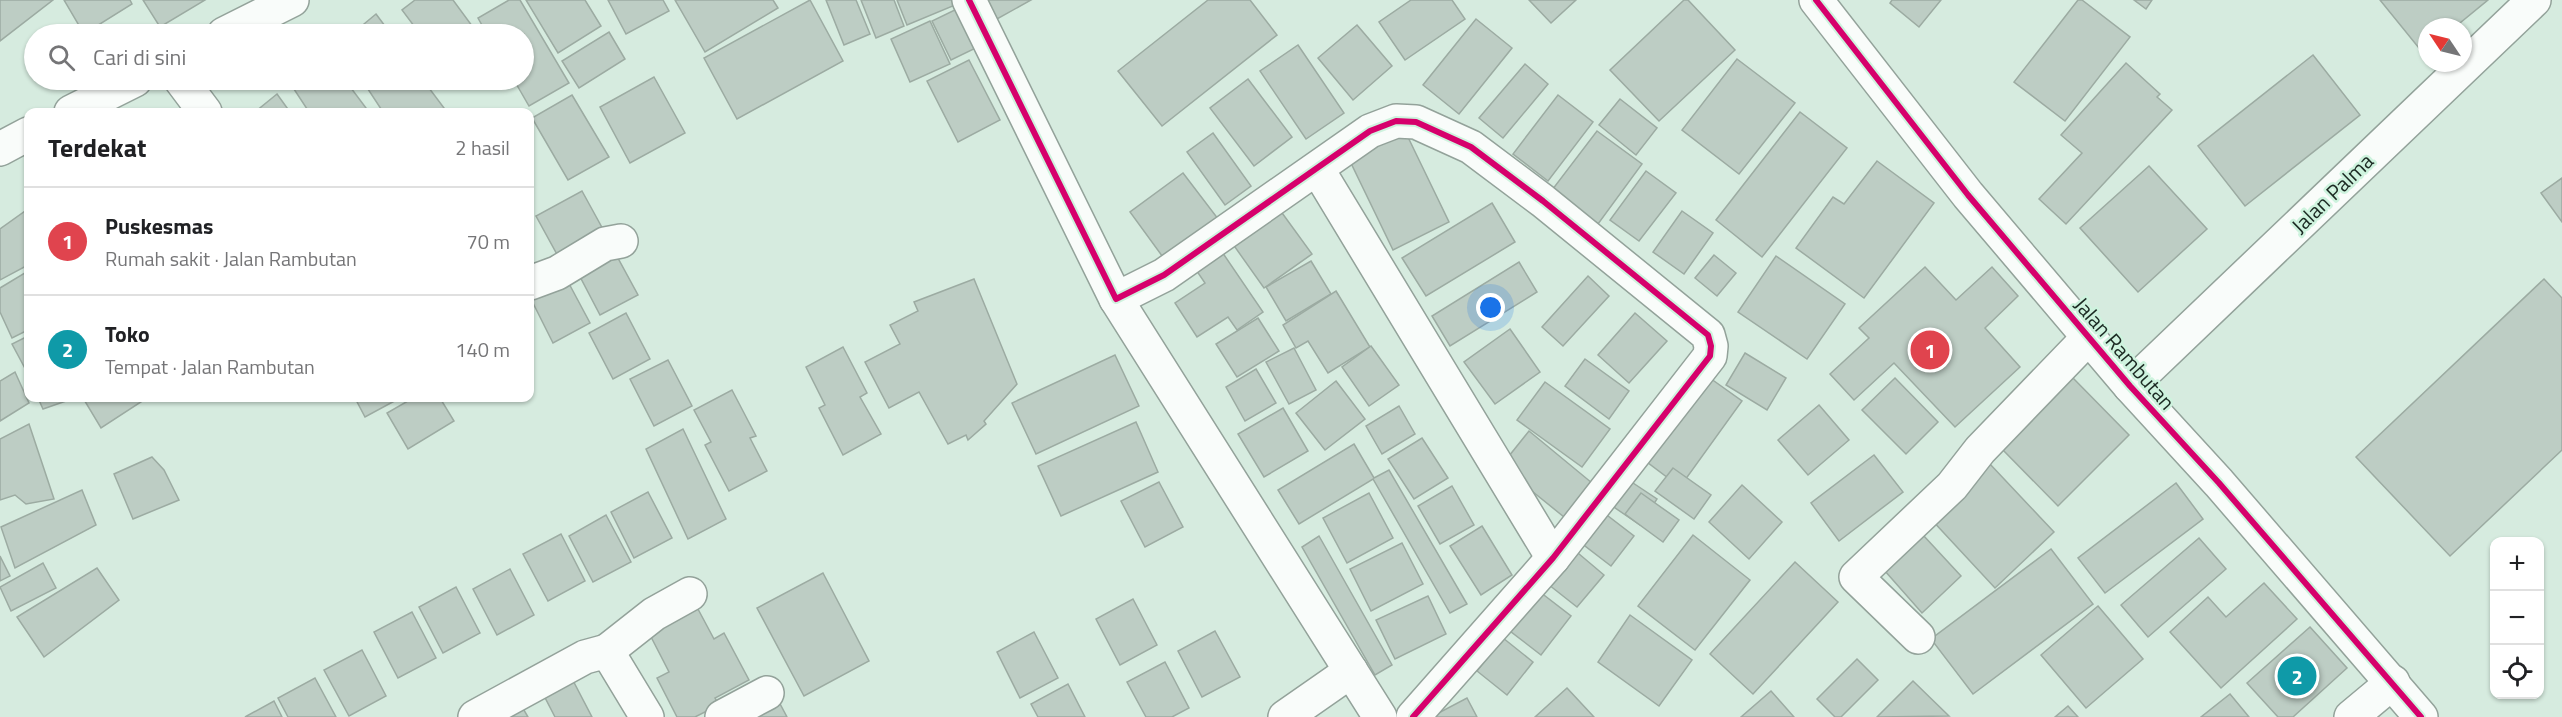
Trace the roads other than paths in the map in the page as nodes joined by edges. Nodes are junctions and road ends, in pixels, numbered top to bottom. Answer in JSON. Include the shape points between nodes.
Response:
{"nodes":[{"id":1,"x":292,"y":0,"type":"edge"},
{"id":2,"x":969,"y":0,"type":"edge"},
{"id":3,"x":1816,"y":0,"type":"edge"},
{"id":4,"x":2534,"y":0,"type":"edge"},
{"id":5,"x":244,"y":24,"type":"edge"},
{"id":6,"x":115,"y":90,"type":"edge"},
{"id":7,"x":188,"y":90,"type":"edge"},
{"id":8,"x":79,"y":108,"type":"edge"},
{"id":9,"x":202,"y":108,"type":"edge"},
{"id":10,"x":24,"y":136,"type":"edge"},
{"id":11,"x":0,"y":149,"type":"edge"},
{"id":12,"x":1318,"y":170,"type":"junction"},
{"id":13,"x":621,"y":241,"type":"dead end"},
{"id":14,"x":534,"y":282,"type":"edge"},
{"id":15,"x":1116,"y":299,"type":"junction"},
{"id":16,"x":2089,"y":337,"type":"junction"},
{"id":17,"x":2130,"y":386,"type":"junction"},
{"id":18,"x":1553,"y":558,"type":"junction"},
{"id":19,"x":690,"y":594,"type":"dead end"},
{"id":20,"x":1918,"y":637,"type":"dead end"},
{"id":21,"x":607,"y":651,"type":"junction"},
{"id":22,"x":1351,"y":671,"type":"junction"},
{"id":23,"x":2393,"y":682,"type":"junction"},
{"id":24,"x":767,"y":693,"type":"dead end"},
{"id":25,"x":475,"y":717,"type":"edge"},
{"id":26,"x":647,"y":717,"type":"edge"},
{"id":27,"x":722,"y":717,"type":"edge"},
{"id":28,"x":1285,"y":717,"type":"edge"},
{"id":29,"x":1380,"y":717,"type":"edge"},
{"id":30,"x":1413,"y":717,"type":"edge"},
{"id":31,"x":2351,"y":717,"type":"edge"},
{"id":32,"x":2421,"y":717,"type":"edge"}],
"edges":[{"from":1,"to":5,"type":"street"},
{"from":2,"to":15,"type":"street"},
{"from":3,"to":16,"type":"street","name":"Jalan Rambutan","via":[[1968,195]]},
{"from":4,"to":17,"type":"street","name":"Jalan Palma"},
{"from":6,"to":8,"type":"street"},
{"from":7,"to":9,"type":"street"},
{"from":10,"to":11,"type":"street"},
{"from":12,"to":15,"type":"street","via":[[1164,275]]},
{"from":12,"to":18,"type":"street"},
{"from":12,"to":18,"type":"street","via":[[1371,131],[1396,120],[1416,122],[1471,147],[1708,335],[1710,356]]},
{"from":13,"to":14,"type":"street","via":[[605,244],[557,273]]},
{"from":15,"to":22,"type":"street"},
{"from":16,"to":17,"type":"street","name":"Jalan Rambutan"},
{"from":16,"to":20,"type":"street","via":[[1980,450],[1952,486],[1856,577]]},
{"from":17,"to":23,"type":"street","name":"Jalan Rambutan"},
{"from":18,"to":30,"type":"street"},
{"from":19,"to":21,"type":"street","via":[[654,614]]},
{"from":21,"to":25,"type":"street","via":[[585,657]]},
{"from":21,"to":26,"type":"street"},
{"from":22,"to":28,"type":"street"},
{"from":22,"to":29,"type":"street"},
{"from":23,"to":31,"type":"street"},
{"from":23,"to":32,"type":"street","name":"Jalan Rambutan"},
{"from":24,"to":27,"type":"street"}]}
